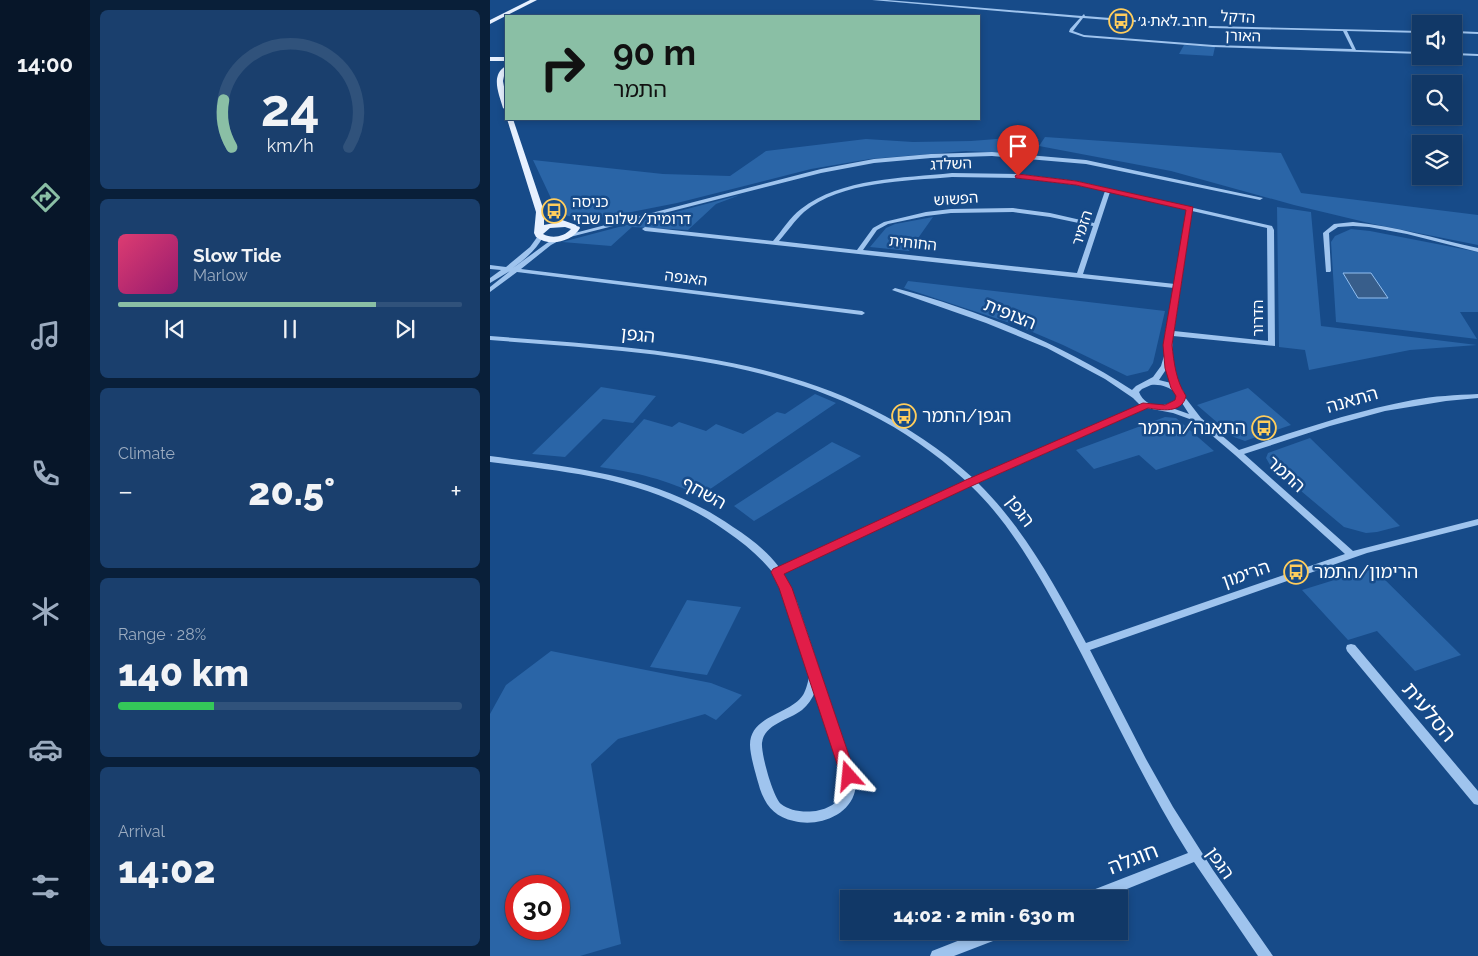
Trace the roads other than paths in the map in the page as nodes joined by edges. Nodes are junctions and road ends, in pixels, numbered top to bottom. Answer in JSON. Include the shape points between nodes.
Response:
{"nodes":[{"id":1,"x":534,"y":0,"type":"edge"},
{"id":2,"x":874,"y":0,"type":"edge"},
{"id":3,"x":1084,"y":15,"type":"junction"},
{"id":4,"x":490,"y":22,"type":"edge"},
{"id":5,"x":1344,"y":30,"type":"junction"},
{"id":6,"x":1412,"y":32,"type":"edge"},
{"id":7,"x":1462,"y":32,"type":"edge"},
{"id":8,"x":1478,"y":33,"type":"edge"},
{"id":9,"x":1355,"y":50,"type":"junction"},
{"id":10,"x":491,"y":52,"type":"dead end"},
{"id":11,"x":1412,"y":53,"type":"edge"},
{"id":12,"x":1462,"y":54,"type":"edge"},
{"id":13,"x":1478,"y":55,"type":"edge"},
{"id":14,"x":490,"y":59,"type":"edge"},
{"id":15,"x":504,"y":59,"type":"edge"},
{"id":16,"x":505,"y":68,"type":"edge"},
{"id":17,"x":505,"y":69,"type":"edge"},
{"id":18,"x":492,"y":70,"type":"dead end"},
{"id":19,"x":490,"y":80,"type":"edge"},
{"id":20,"x":502,"y":94,"type":"junction"},
{"id":21,"x":505,"y":104,"type":"edge"},
{"id":22,"x":510,"y":120,"type":"edge"},
{"id":23,"x":1108,"y":190,"type":"junction"},
{"id":24,"x":1260,"y":198,"type":"dead end"},
{"id":25,"x":1190,"y":208,"type":"junction"},
{"id":26,"x":540,"y":212,"type":"junction"},
{"id":27,"x":630,"y":218,"type":"joint"},
{"id":28,"x":1096,"y":225,"type":"junction"},
{"id":29,"x":1263,"y":225,"type":"joint"},
{"id":30,"x":570,"y":228,"type":"junction"},
{"id":31,"x":645,"y":229,"type":"dead end"},
{"id":32,"x":540,"y":234,"type":"junction"},
{"id":33,"x":560,"y":238,"type":"junction"},
{"id":34,"x":775,"y":242,"type":"junction"},
{"id":35,"x":860,"y":250,"type":"junction"},
{"id":36,"x":1478,"y":250,"type":"edge"},
{"id":37,"x":490,"y":267,"type":"edge"},
{"id":38,"x":507,"y":269,"type":"junction"},
{"id":39,"x":517,"y":270,"type":"junction"},
{"id":40,"x":1328,"y":271,"type":"dead end"},
{"id":41,"x":1080,"y":274,"type":"junction"},
{"id":42,"x":490,"y":281,"type":"edge"},
{"id":43,"x":1178,"y":286,"type":"junction"},
{"id":44,"x":490,"y":290,"type":"edge"},
{"id":45,"x":895,"y":290,"type":"dead end"},
{"id":46,"x":862,"y":313,"type":"dead end"},
{"id":47,"x":1169,"y":333,"type":"junction"},
{"id":48,"x":490,"y":338,"type":"edge"},
{"id":49,"x":1168,"y":356,"type":"junction"},
{"id":50,"x":1109,"y":379,"type":"junction"},
{"id":51,"x":1145,"y":384,"type":"junction"},
{"id":52,"x":1176,"y":388,"type":"junction"},
{"id":53,"x":1136,"y":396,"type":"junction"},
{"id":54,"x":1181,"y":396,"type":"junction"},
{"id":55,"x":1478,"y":396,"type":"edge"},
{"id":56,"x":1146,"y":405,"type":"junction"},
{"id":57,"x":1159,"y":408,"type":"junction"},
{"id":58,"x":1198,"y":420,"type":"junction"},
{"id":59,"x":1238,"y":453,"type":"junction"},
{"id":60,"x":491,"y":460,"type":"edge"},
{"id":61,"x":972,"y":482,"type":"junction"},
{"id":62,"x":1478,"y":522,"type":"edge"},
{"id":63,"x":1351,"y":554,"type":"junction"},
{"id":64,"x":777,"y":572,"type":"junction"},
{"id":65,"x":1085,"y":648,"type":"junction"},
{"id":66,"x":1352,"y":648,"type":"dead end"},
{"id":67,"x":815,"y":674,"type":"junction"},
{"id":68,"x":1478,"y":800,"type":"edge"},
{"id":69,"x":1195,"y":856,"type":"junction"},
{"id":70,"x":1108,"y":890,"type":"edge"},
{"id":71,"x":978,"y":940,"type":"edge"},
{"id":72,"x":937,"y":956,"type":"edge"},
{"id":73,"x":1266,"y":956,"type":"edge"}],
"edges":[{"from":1,"to":4,"type":"main road"},
{"from":2,"to":3,"type":"street","name":"הדקל"},
{"from":3,"to":5,"type":"street","name":"הדקל","via":[[1218,27]]},
{"from":3,"to":9,"type":"street","name":"האורן","via":[[1071,32],[1084,36],[1213,46]]},
{"from":5,"to":6,"type":"street","name":"הדקל"},
{"from":5,"to":9,"type":"street"},
{"from":7,"to":8,"type":"street"},
{"from":9,"to":11,"type":"street"},
{"from":10,"to":15,"type":"main road"},
{"from":12,"to":13,"type":"street"},
{"from":14,"to":15,"type":"main road"},
{"from":16,"to":18,"type":"main road"},
{"from":17,"to":20,"type":"main road","via":[[499,76]]},
{"from":19,"to":20,"type":"main road"},
{"from":20,"to":21,"type":"main road"},
{"from":22,"to":26,"type":"main road"},
{"from":23,"to":25,"type":"street","name":"השלדג"},
{"from":23,"to":28,"type":"street","name":"הזמיר"},
{"from":23,"to":34,"type":"street","name":"השלדג","via":[[998,175],[929,177],[872,184],[836,192],[812,203]]},
{"from":24,"to":27,"type":"street","via":[[1086,162],[959,154],[848,165]]},
{"from":25,"to":29,"type":"street","name":"השלדג"},
{"from":25,"to":43,"type":"street"},
{"from":26,"to":30,"type":"main road"},
{"from":26,"to":32,"type":"main road"},
{"from":27,"to":30,"type":"street"},
{"from":28,"to":35,"type":"street","name":"הפשוש","via":[[1013,210],[951,211],[886,223],[875,229]]},
{"from":28,"to":41,"type":"street","name":"הזמיר"},
{"from":29,"to":47,"type":"street","name":"הדרור","via":[[1272,230],[1272,344]]},
{"from":30,"to":32,"type":"main road","via":[[548,226]]},
{"from":30,"to":33,"type":"main road"},
{"from":31,"to":34,"type":"street","name":"החוחית"},
{"from":32,"to":33,"type":"main road"},
{"from":32,"to":38,"type":"street","via":[[535,246]]},
{"from":33,"to":39,"type":"street"},
{"from":34,"to":35,"type":"street","name":"החוחית"},
{"from":35,"to":41,"type":"street","name":"החוחית"},
{"from":36,"to":40,"type":"street","via":[[1382,228],[1336,226],[1326,234]]},
{"from":37,"to":38,"type":"street","name":"האנפה"},
{"from":38,"to":39,"type":"street","name":"האנפה"},
{"from":38,"to":42,"type":"street"},
{"from":39,"to":44,"type":"street"},
{"from":39,"to":46,"type":"street","name":"האנפה"},
{"from":41,"to":43,"type":"street","name":"החוחית"},
{"from":43,"to":47,"type":"street"},
{"from":45,"to":50,"type":"street","name":"הצופית","via":[[1004,326]]},
{"from":47,"to":49,"type":"street"},
{"from":48,"to":61,"type":"street","name":"הגפן","via":[[680,356],[794,380],[844,398],[896,425],[938,453]]},
{"from":49,"to":51,"type":"street","via":[[1164,369],[1154,381]]},
{"from":49,"to":52,"type":"street","name":"התמר"},
{"from":50,"to":51,"type":"street","name":"הצופית"},
{"from":50,"to":53,"type":"street","name":"הצופית"},
{"from":51,"to":52,"type":"street","name":"הצופית","via":[[1162,383]]},
{"from":51,"to":53,"type":"street","via":[[1137,389]]},
{"from":52,"to":54,"type":"street","name":"התמר"},
{"from":53,"to":56,"type":"street","name":"הצופית"},
{"from":54,"to":57,"type":"street","via":[[1176,404]]},
{"from":54,"to":58,"type":"street","name":"התמר"},
{"from":55,"to":59,"type":"street","name":"התאנה","via":[[1412,402],[1366,411]]},
{"from":56,"to":57,"type":"street","name":"התמר"},
{"from":56,"to":61,"type":"street"},
{"from":57,"to":58,"type":"street","name":"התמר"},
{"from":58,"to":59,"type":"street","name":"התמר"},
{"from":59,"to":63,"type":"street","name":"התמר"},
{"from":60,"to":64,"type":"street","name":"השחף","via":[[607,476],[666,493],[727,526],[758,550]]},
{"from":61,"to":64,"type":"street"},
{"from":61,"to":65,"type":"street","name":"הגפן","via":[[1014,530]]},
{"from":62,"to":63,"type":"street","name":"הרימון"},
{"from":63,"to":65,"type":"street","name":"הרימון"},
{"from":64,"to":67,"type":"street","name":"השחף","via":[[786,588]]},
{"from":65,"to":69,"type":"street","name":"הגפן","via":[[1151,780]]},
{"from":66,"to":68,"type":"street","name":"הסלעית"},
{"from":67,"to":67,"type":"street","name":"השחף","via":[[804,701],[764,726],[757,735],[756,744],[769,797],[785,814],[798,817],[828,813],[842,804],[849,792],[849,776]]},
{"from":69,"to":70,"type":"street","name":"חוגלה"},
{"from":69,"to":73,"type":"street","name":"הגפן"},
{"from":71,"to":72,"type":"street"}]}
